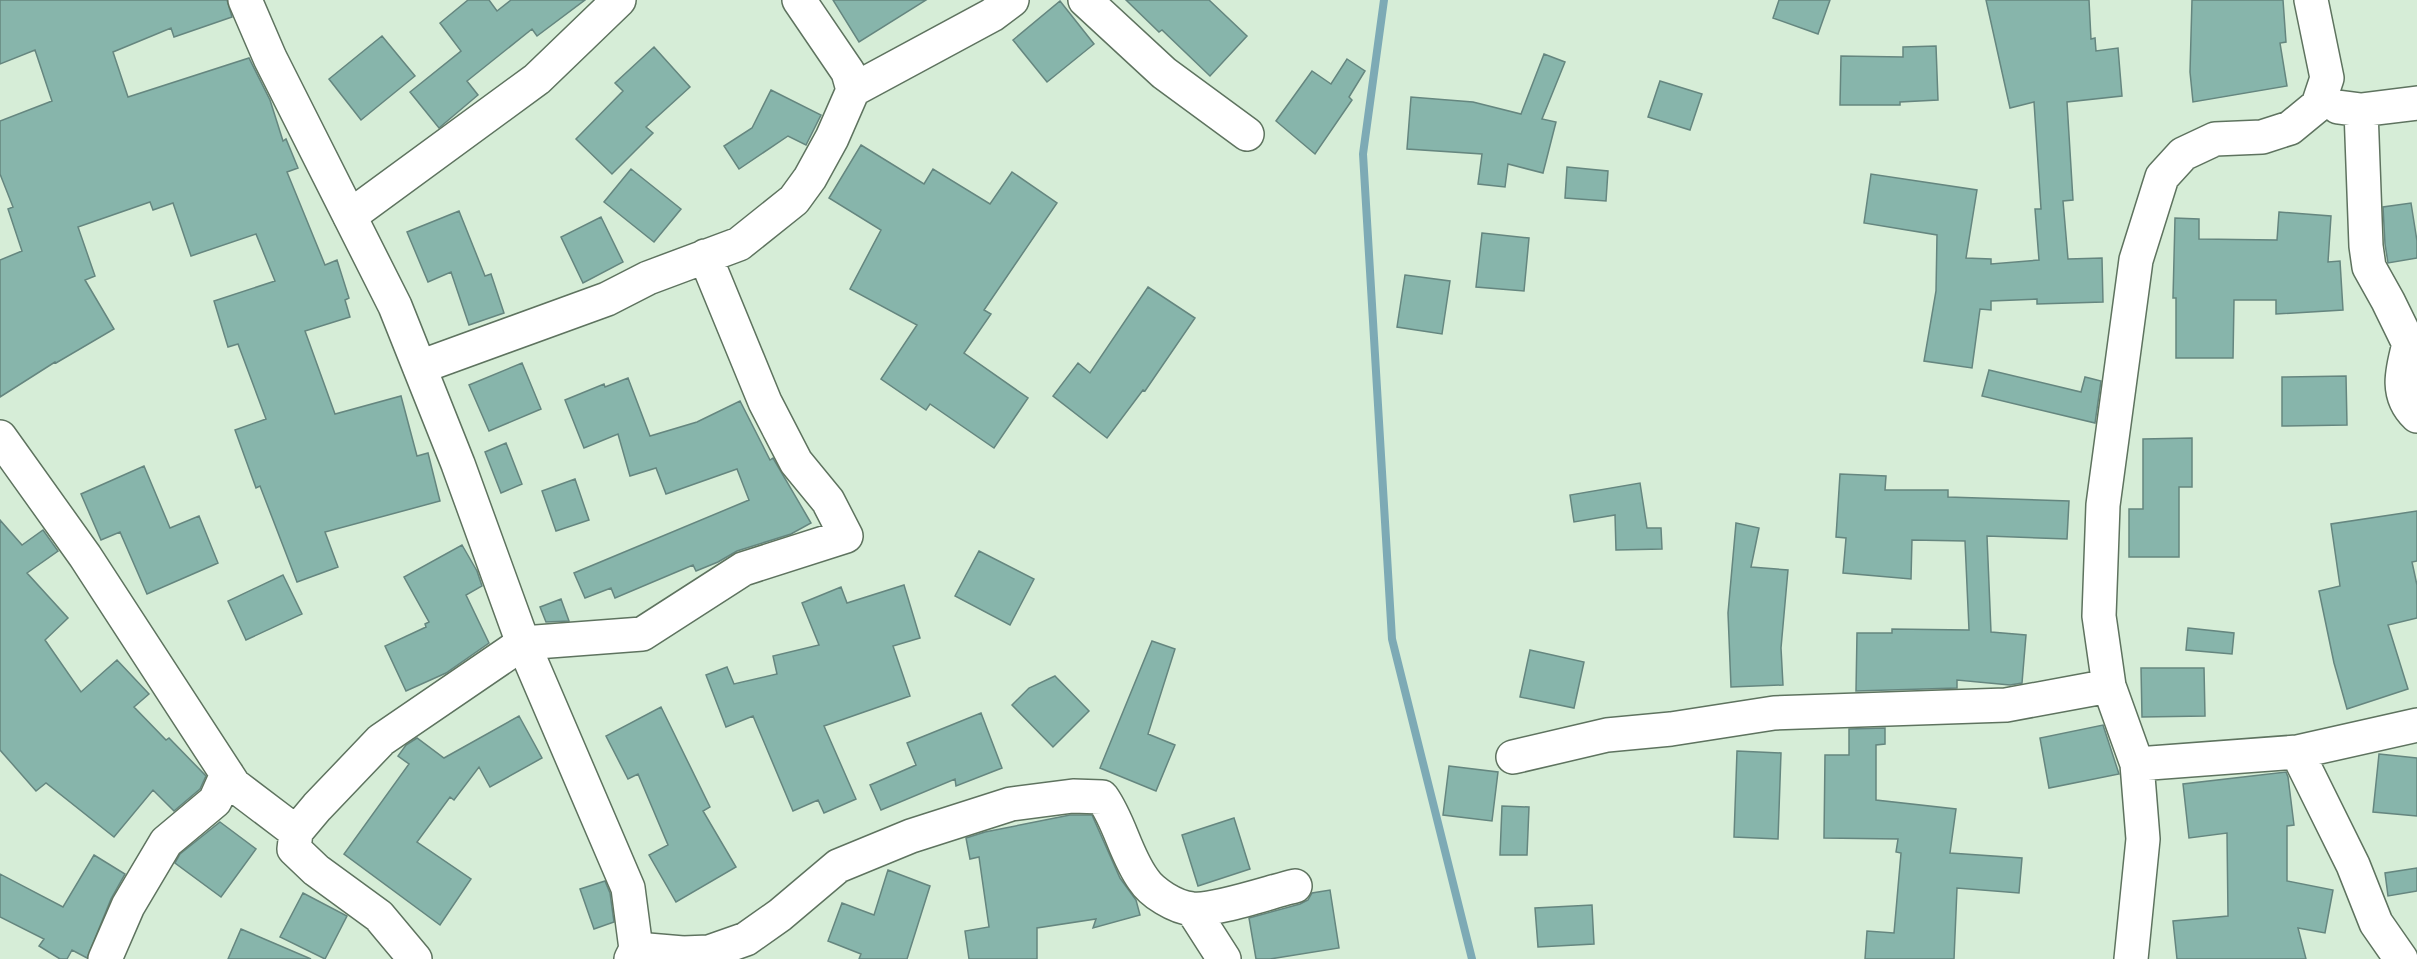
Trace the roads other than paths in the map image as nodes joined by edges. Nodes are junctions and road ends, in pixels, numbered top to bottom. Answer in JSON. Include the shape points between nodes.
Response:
{"nodes":[{"id":1,"x":245,"y":0,"type":"edge"},
{"id":2,"x":619,"y":0,"type":"edge"},
{"id":3,"x":798,"y":0,"type":"edge"},
{"id":4,"x":1012,"y":0,"type":"edge"},
{"id":5,"x":1085,"y":0,"type":"edge"},
{"id":6,"x":2311,"y":0,"type":"edge"},
{"id":7,"x":853,"y":90,"type":"junction"},
{"id":8,"x":2417,"y":103,"type":"edge"},
{"id":9,"x":2318,"y":105,"type":"junction"},
{"id":10,"x":2361,"y":110,"type":"junction"},
{"id":11,"x":1247,"y":134,"type":"dead end"},
{"id":12,"x":350,"y":216,"type":"junction"},
{"id":13,"x":705,"y":256,"type":"junction"},
{"id":14,"x":420,"y":367,"type":"junction"},
{"id":15,"x":2417,"y":416,"type":"edge"},
{"id":16,"x":0,"y":437,"type":"edge"},
{"id":17,"x":524,"y":643,"type":"junction"},
{"id":18,"x":2109,"y":686,"type":"junction"},
{"id":19,"x":2417,"y":725,"type":"edge"},
{"id":20,"x":2297,"y":752,"type":"junction"},
{"id":21,"x":1513,"y":757,"type":"dead end"},
{"id":22,"x":2138,"y":764,"type":"junction"},
{"id":23,"x":227,"y":774,"type":"junction"},
{"id":24,"x":297,"y":832,"type":"junction"},
{"id":25,"x":1295,"y":886,"type":"dead end"},
{"id":26,"x":1192,"y":909,"type":"junction"},
{"id":27,"x":633,"y":954,"type":"edge"},
{"id":28,"x":105,"y":959,"type":"edge"},
{"id":29,"x":415,"y":959,"type":"edge"},
{"id":30,"x":1224,"y":959,"type":"edge"},
{"id":31,"x":2132,"y":959,"type":"edge"},
{"id":32,"x":2401,"y":959,"type":"edge"}],
"edges":[{"from":1,"to":12,"type":"street"},
{"from":2,"to":12,"type":"street","via":[[537,79]]},
{"from":3,"to":7,"type":"street","via":[[848,72]]},
{"from":4,"to":7,"type":"street","via":[[992,15]]},
{"from":5,"to":11,"type":"street","via":[[1164,73]]},
{"from":6,"to":9,"type":"street","via":[[2327,78]]},
{"from":7,"to":13,"type":"street","via":[[818,166],[794,200],[740,244]]},
{"from":8,"to":10,"type":"street"},
{"from":9,"to":10,"type":"street"},
{"from":9,"to":18,"type":"street","via":[[2290,128],[2262,137],[2215,139],[2183,154],[2162,177],[2136,260],[2103,505],[2099,616]]},
{"from":10,"to":15,"type":"street","via":[[2369,267],[2409,344],[2400,376],[2408,408]]},
{"from":12,"to":14,"type":"street"},
{"from":13,"to":14,"type":"street","via":[[607,299]]},
{"from":13,"to":17,"type":"street","via":[[765,402],[796,462],[828,501],[846,536],[743,569],[642,634]]},
{"from":14,"to":17,"type":"street"},
{"from":16,"to":23,"type":"street","via":[[85,556]]},
{"from":17,"to":24,"type":"street","via":[[381,740]]},
{"from":17,"to":27,"type":"street","via":[[628,888]]},
{"from":18,"to":21,"type":"street","via":[[2006,705],[1774,713],[1606,735]]},
{"from":18,"to":22,"type":"street"},
{"from":19,"to":20,"type":"street"},
{"from":20,"to":22,"type":"street"},
{"from":20,"to":32,"type":"street","via":[[2354,865],[2376,923]]},
{"from":22,"to":31,"type":"street","via":[[2143,839]]},
{"from":23,"to":24,"type":"street","via":[[234,785]]},
{"from":23,"to":28,"type":"street","via":[[215,801],[166,842],[128,906]]},
{"from":24,"to":29,"type":"street","via":[[294,849],[379,916]]},
{"from":25,"to":26,"type":"street","via":[[1212,908]]},
{"from":26,"to":27,"type":"street","via":[[1158,895],[1142,879],[1102,797],[1073,796],[1011,804],[911,836],[838,866],[746,939],[709,952]]},
{"from":26,"to":30,"type":"street"}]}
